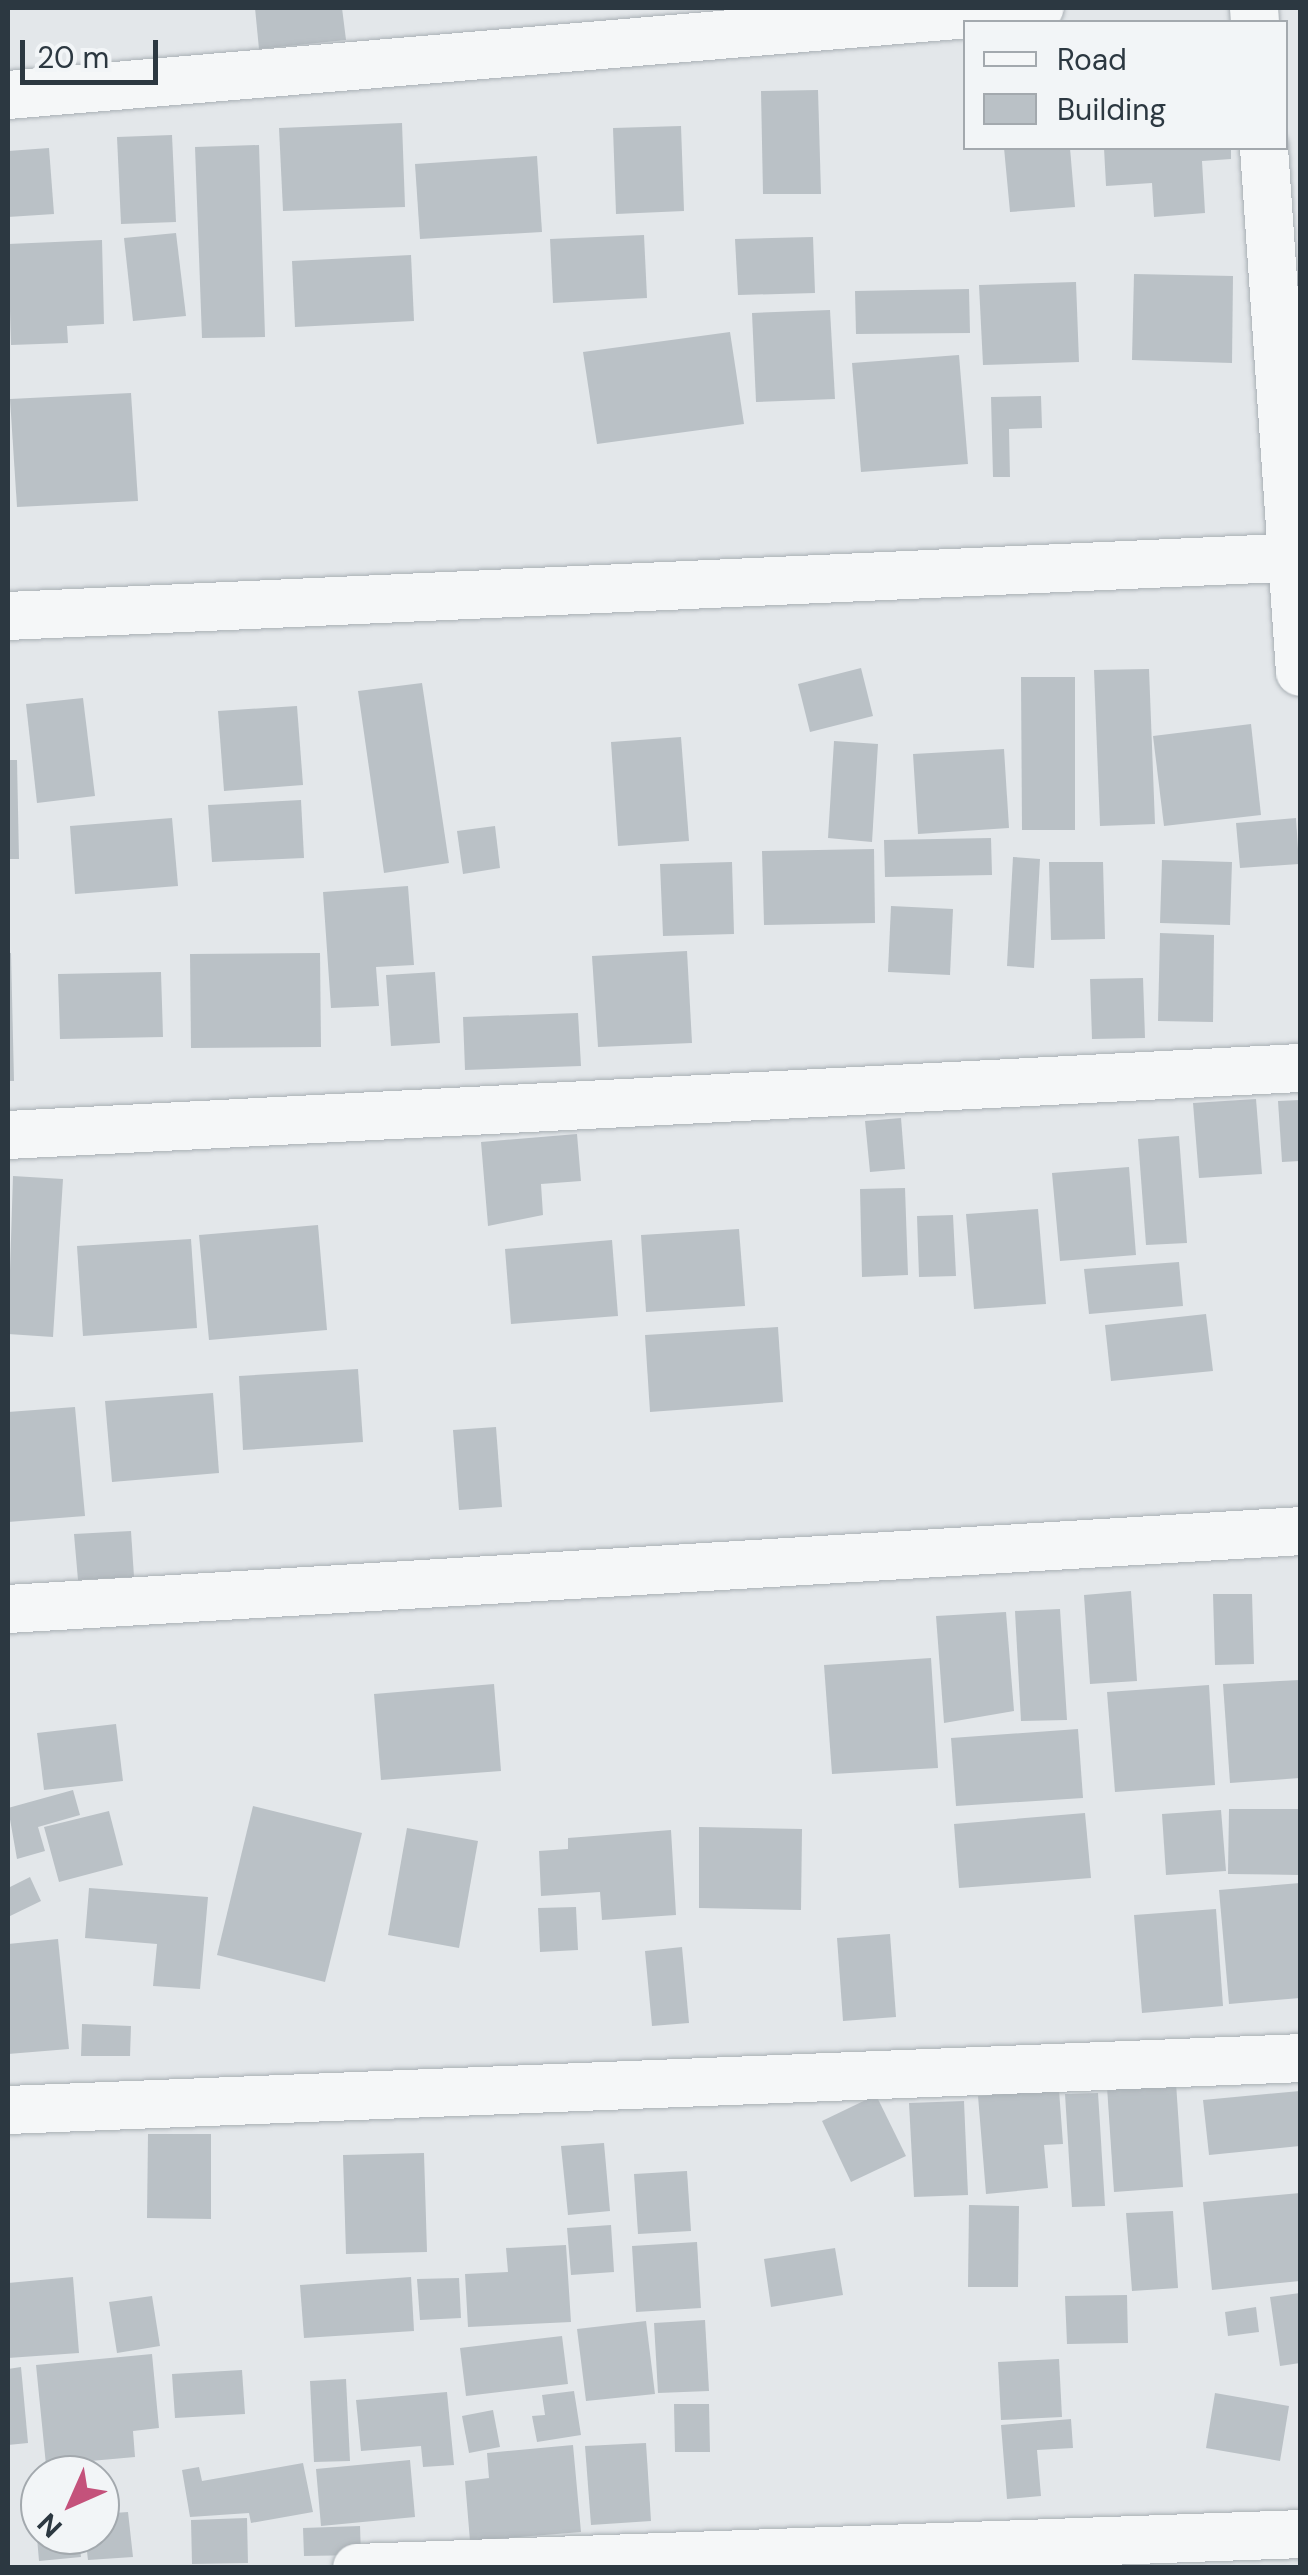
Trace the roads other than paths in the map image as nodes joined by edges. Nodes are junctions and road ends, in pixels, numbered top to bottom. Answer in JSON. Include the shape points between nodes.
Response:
{"nodes":[{"id":1,"x":1039,"y":8,"type":"edge"},
{"id":2,"x":8,"y":95,"type":"edge"},
{"id":3,"x":1264,"y":150,"type":"edge"},
{"id":4,"x":1296,"y":557,"type":"edge"},
{"id":5,"x":8,"y":616,"type":"edge"},
{"id":6,"x":1300,"y":672,"type":"edge"},
{"id":7,"x":1300,"y":1068,"type":"edge"},
{"id":8,"x":8,"y":1135,"type":"edge"},
{"id":9,"x":1300,"y":1531,"type":"edge"},
{"id":10,"x":8,"y":1610,"type":"edge"},
{"id":11,"x":1300,"y":2058,"type":"edge"},
{"id":12,"x":8,"y":2110,"type":"edge"},
{"id":13,"x":1300,"y":2534,"type":"edge"},
{"id":14,"x":357,"y":2568,"type":"edge"}],
"edges":[{"from":1,"to":2,"type":"street"},
{"from":3,"to":4,"type":"street"},
{"from":4,"to":5,"type":"street"},
{"from":4,"to":6,"type":"street"},
{"from":7,"to":8,"type":"street"},
{"from":9,"to":10,"type":"street"},
{"from":11,"to":12,"type":"street"},
{"from":13,"to":14,"type":"street"}]}
